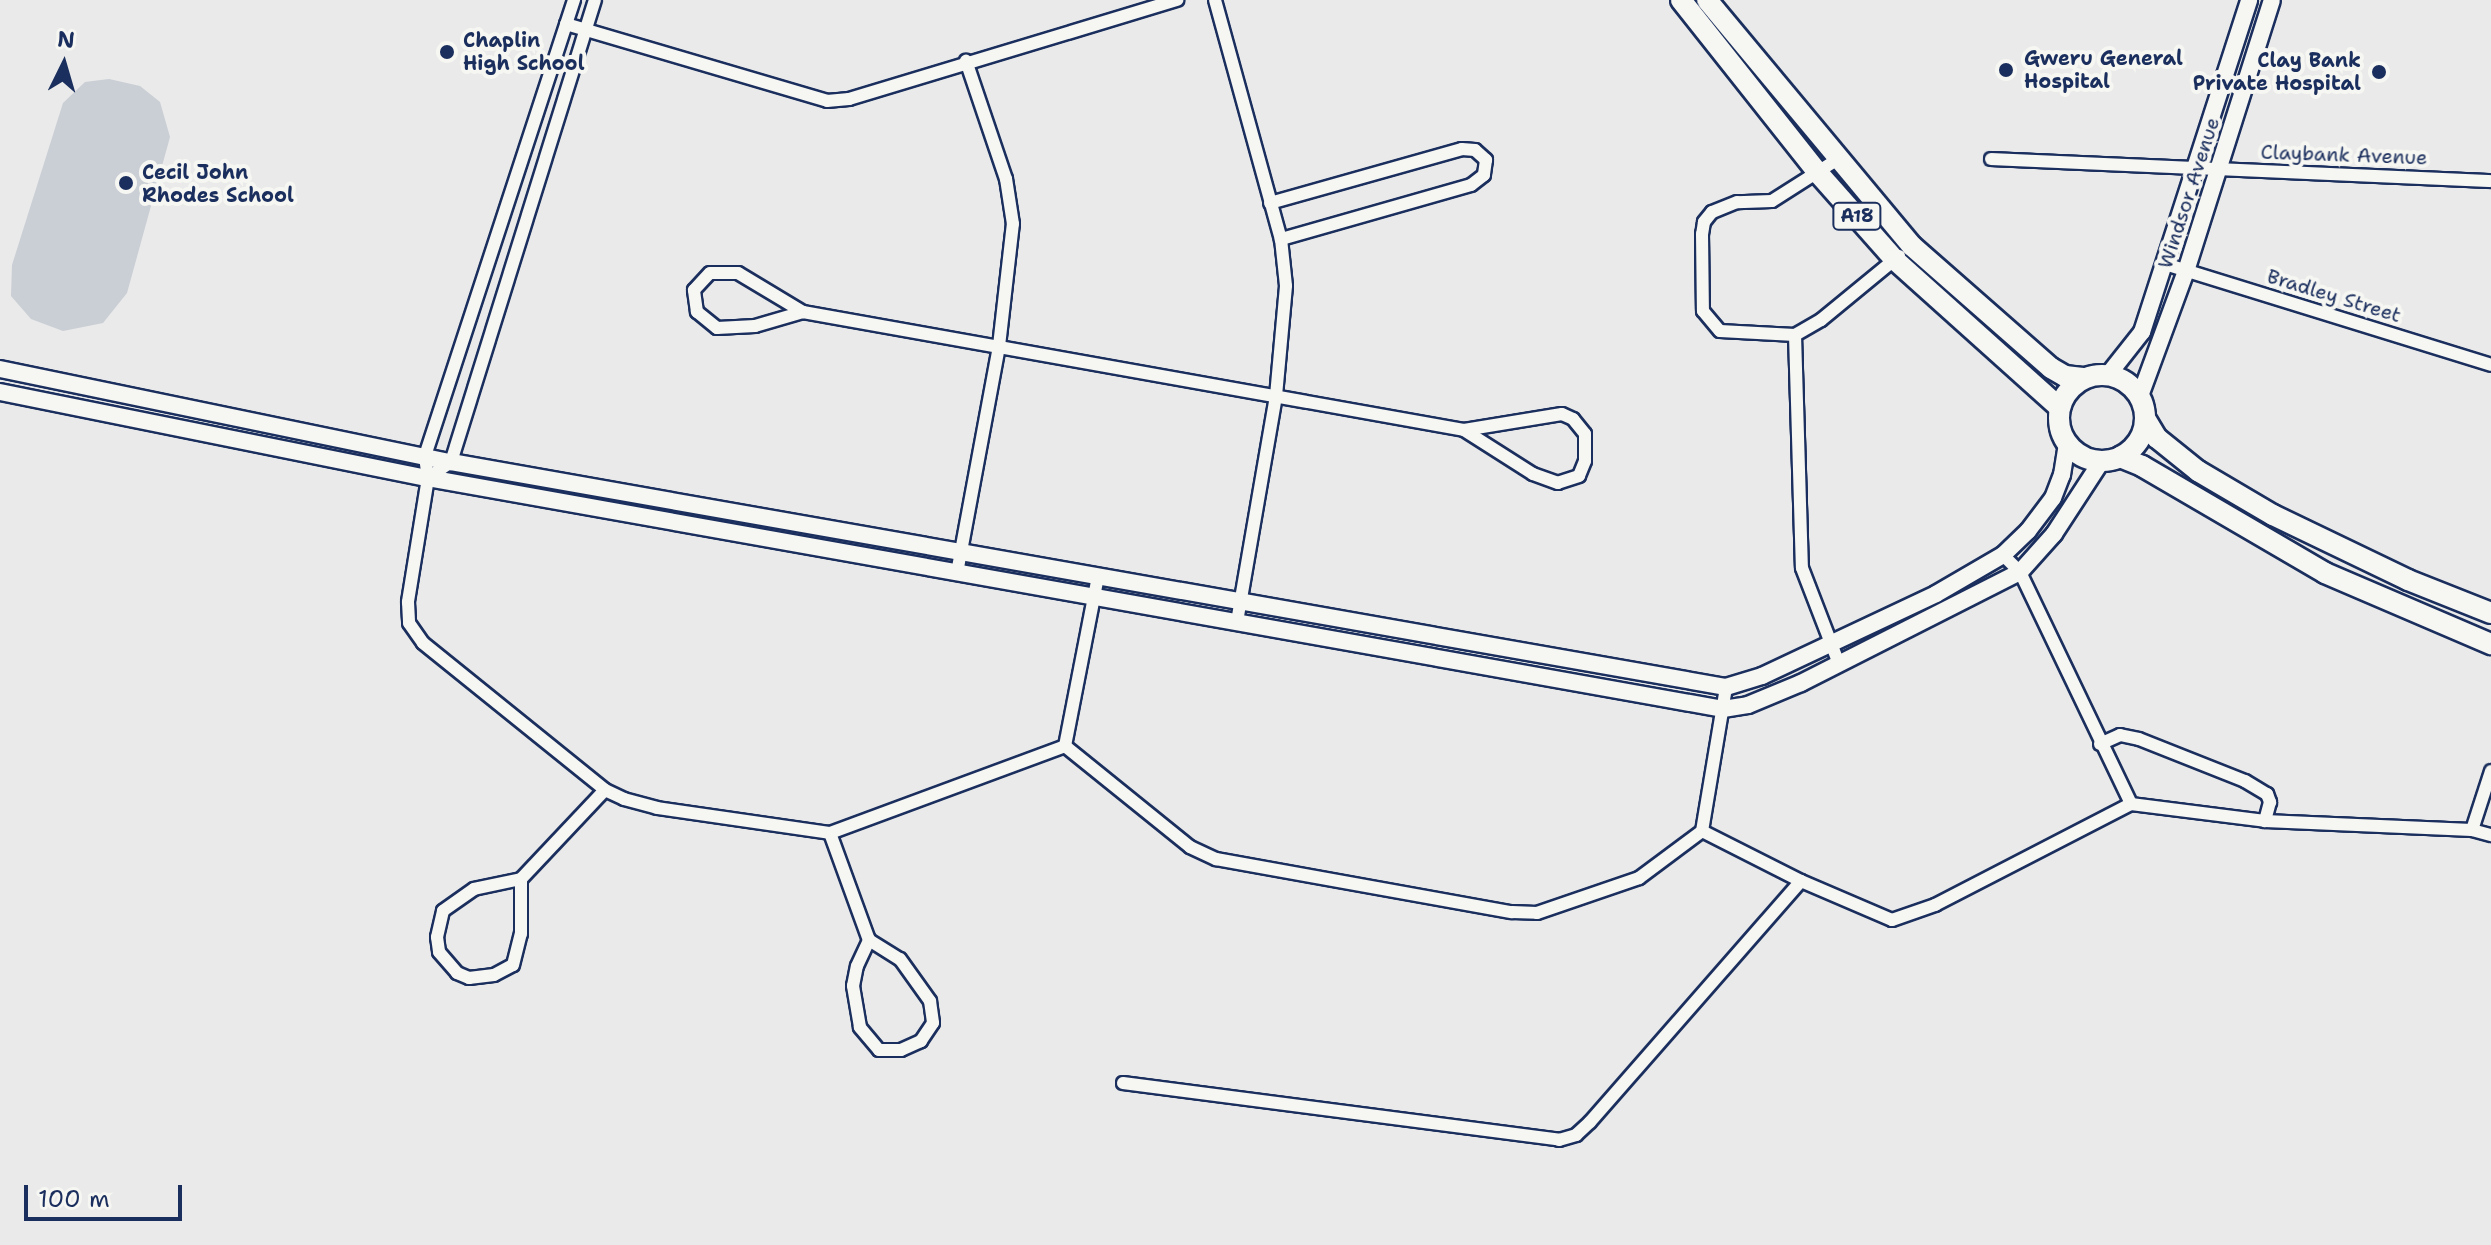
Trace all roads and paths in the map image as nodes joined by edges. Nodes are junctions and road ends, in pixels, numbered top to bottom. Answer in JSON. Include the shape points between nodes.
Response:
{"nodes":[{"id":1,"x":574,"y":0,"type":"edge"},
{"id":2,"x":595,"y":0,"type":"edge"},
{"id":3,"x":1177,"y":0,"type":"edge"},
{"id":4,"x":1215,"y":0,"type":"edge"},
{"id":5,"x":1681,"y":0,"type":"edge"},
{"id":6,"x":1707,"y":0,"type":"edge"},
{"id":7,"x":2249,"y":0,"type":"edge"},
{"id":8,"x":2272,"y":0,"type":"edge"},
{"id":9,"x":566,"y":24,"type":"junction"},
{"id":10,"x":586,"y":30,"type":"junction"},
{"id":11,"x":1718,"y":30,"type":"junction"},
{"id":12,"x":966,"y":61,"type":"junction"},
{"id":13,"x":1795,"y":107,"type":"junction"},
{"id":14,"x":1778,"y":122,"type":"junction"},
{"id":15,"x":1838,"y":159,"type":"junction"},
{"id":16,"x":1991,"y":159,"type":"dead end"},
{"id":17,"x":2195,"y":168,"type":"junction"},
{"id":18,"x":2217,"y":172,"type":"junction"},
{"id":19,"x":1819,"y":174,"type":"junction"},
{"id":20,"x":2491,"y":181,"type":"edge"},
{"id":21,"x":1270,"y":203,"type":"junction"},
{"id":22,"x":498,"y":232,"type":"junction"},
{"id":23,"x":1281,"y":239,"type":"junction"},
{"id":24,"x":520,"y":241,"type":"junction"},
{"id":25,"x":1912,"y":246,"type":"junction"},
{"id":26,"x":1895,"y":260,"type":"junction"},
{"id":27,"x":2165,"y":264,"type":"junction"},
{"id":28,"x":2186,"y":271,"type":"junction"},
{"id":29,"x":803,"y":312,"type":"junction"},
{"id":30,"x":1795,"y":335,"type":"junction"},
{"id":31,"x":999,"y":346,"type":"junction"},
{"id":32,"x":2491,"y":365,"type":"edge"},
{"id":33,"x":0,"y":369,"type":"edge"},
{"id":34,"x":2108,"y":375,"type":"junction"},
{"id":35,"x":2083,"y":378,"type":"junction"},
{"id":36,"x":0,"y":392,"type":"edge"},
{"id":37,"x":1276,"y":396,"type":"junction"},
{"id":38,"x":2140,"y":396,"type":"junction"},
{"id":39,"x":2059,"y":407,"type":"junction"},
{"id":40,"x":2146,"y":420,"type":"junction"},
{"id":41,"x":1464,"y":430,"type":"junction"},
{"id":42,"x":2067,"y":444,"type":"junction"},
{"id":43,"x":425,"y":457,"type":"junction"},
{"id":44,"x":2111,"y":460,"type":"junction"},
{"id":45,"x":451,"y":462,"type":"junction"},
{"id":46,"x":428,"y":478,"type":"junction"},
{"id":47,"x":960,"y":553,"type":"junction"},
{"id":48,"x":2003,"y":555,"type":"junction"},
{"id":49,"x":2020,"y":572,"type":"junction"},
{"id":50,"x":957,"y":573,"type":"junction"},
{"id":51,"x":1098,"y":576,"type":"junction"},
{"id":52,"x":1094,"y":596,"type":"junction"},
{"id":53,"x":1240,"y":601,"type":"junction"},
{"id":54,"x":2491,"y":613,"type":"edge"},
{"id":55,"x":1237,"y":621,"type":"junction"},
{"id":56,"x":1830,"y":644,"type":"junction"},
{"id":57,"x":2491,"y":644,"type":"edge"},
{"id":58,"x":1839,"y":664,"type":"junction"},
{"id":59,"x":1726,"y":687,"type":"junction"},
{"id":60,"x":1723,"y":709,"type":"junction"},
{"id":61,"x":2100,"y":744,"type":"junction"},
{"id":62,"x":1065,"y":746,"type":"junction"},
{"id":63,"x":2491,"y":771,"type":"edge"},
{"id":64,"x":605,"y":790,"type":"junction"},
{"id":65,"x":2131,"y":804,"type":"junction"},
{"id":66,"x":2265,"y":821,"type":"junction"},
{"id":67,"x":2472,"y":830,"type":"junction"},
{"id":68,"x":1702,"y":831,"type":"junction"},
{"id":69,"x":830,"y":833,"type":"junction"},
{"id":70,"x":2491,"y":835,"type":"edge"},
{"id":71,"x":521,"y":879,"type":"junction"},
{"id":72,"x":1801,"y":881,"type":"junction"},
{"id":73,"x":869,"y":940,"type":"junction"},
{"id":74,"x":1123,"y":1083,"type":"dead end"}],
"edges":[{"from":1,"to":9,"type":"street"},
{"from":2,"to":10,"type":"street"},
{"from":3,"to":12,"type":"street"},
{"from":4,"to":21,"type":"street"},
{"from":5,"to":11,"type":"highway","number":"A18"},
{"from":6,"to":11,"type":"highway","number":"A18"},
{"from":7,"to":17,"type":"main road","name":"Windsor Avenue"},
{"from":8,"to":18,"type":"main road","name":"Windsor Avenue"},
{"from":9,"to":10,"type":"street"},
{"from":9,"to":22,"type":"street"},
{"from":10,"to":12,"type":"street","via":[[827,101],[849,99]]},
{"from":10,"to":24,"type":"street"},
{"from":11,"to":13,"type":"highway","number":"A18"},
{"from":11,"to":14,"type":"highway","number":"A18"},
{"from":12,"to":31,"type":"street","via":[[1012,201],[1011,260]]},
{"from":13,"to":14,"type":"highway"},
{"from":13,"to":15,"type":"highway","number":"A18"},
{"from":14,"to":19,"type":"highway","number":"A18"},
{"from":15,"to":19,"type":"street"},
{"from":15,"to":25,"type":"highway","number":"A18"},
{"from":16,"to":17,"type":"street","name":"Claybank Avenue"},
{"from":17,"to":18,"type":"street","name":"Claybank Avenue"},
{"from":17,"to":27,"type":"main road","name":"Windsor Avenue"},
{"from":18,"to":20,"type":"street","name":"Claybank Avenue"},
{"from":18,"to":28,"type":"main road","name":"Windsor Avenue"},
{"from":19,"to":26,"type":"highway","number":"A18"},
{"from":19,"to":30,"type":"street","via":[[1772,201],[1722,205],[1704,222],[1702,234],[1701,299],[1711,323],[1734,335]]},
{"from":21,"to":23,"type":"street"},
{"from":21,"to":23,"type":"street","via":[[1462,149],[1475,150],[1486,160],[1484,175],[1471,185]]},
{"from":22,"to":24,"type":"street"},
{"from":22,"to":43,"type":"street"},
{"from":23,"to":37,"type":"street","via":[[1286,286]]},
{"from":24,"to":45,"type":"street"},
{"from":25,"to":26,"type":"street"},
{"from":25,"to":35,"type":"highway","number":"A18","via":[[2051,368]]},
{"from":26,"to":30,"type":"street"},
{"from":26,"to":39,"type":"highway","number":"A18"},
{"from":27,"to":28,"type":"street","name":"Bradley Street"},
{"from":27,"to":34,"type":"main road","name":"Windsor Avenue","via":[[2142,332]]},
{"from":28,"to":32,"type":"street","name":"Bradley Street"},
{"from":28,"to":38,"type":"main road","name":"Windsor Avenue"},
{"from":29,"to":29,"type":"street","via":[[738,273],[710,273],[694,290],[697,312],[717,328],[755,326]]},
{"from":29,"to":31,"type":"street"},
{"from":30,"to":56,"type":"street","via":[[1799,549]]},
{"from":31,"to":37,"type":"street"},
{"from":31,"to":47,"type":"street"},
{"from":33,"to":43,"type":"main road"},
{"from":34,"to":35,"type":"highway","number":"A18"},
{"from":34,"to":38,"type":"highway","via":[[2130,384]]},
{"from":35,"to":39,"type":"highway"},
{"from":36,"to":46,"type":"main road"},
{"from":37,"to":41,"type":"street"},
{"from":37,"to":53,"type":"street"},
{"from":38,"to":40,"type":"highway"},
{"from":39,"to":42,"type":"highway","via":[[2059,427]]},
{"from":40,"to":44,"type":"highway","via":[[2134,448]]},
{"from":40,"to":54,"type":"highway","via":[[2157,438],[2198,471],[2273,515]]},
{"from":41,"to":41,"type":"street","via":[[1562,414],[1585,434],[1585,461],[1579,476],[1558,483],[1533,474]]},
{"from":42,"to":44,"type":"highway","via":[[2082,457]]},
{"from":42,"to":48,"type":"main road","via":[[2053,498]]},
{"from":43,"to":45,"type":"main road"},
{"from":43,"to":46,"type":"street"},
{"from":44,"to":49,"type":"main road"},
{"from":44,"to":57,"type":"highway","via":[[2142,466],[2325,573]]},
{"from":45,"to":46,"type":"street"},
{"from":45,"to":47,"type":"main road"},
{"from":46,"to":50,"type":"main road"},
{"from":46,"to":64,"type":"street","via":[[409,623],[423,643]]},
{"from":47,"to":50,"type":"street"},
{"from":47,"to":51,"type":"main road"},
{"from":48,"to":49,"type":"street"},
{"from":48,"to":56,"type":"main road","via":[[1936,594]]},
{"from":49,"to":58,"type":"main road"},
{"from":49,"to":61,"type":"street"},
{"from":50,"to":52,"type":"main road"},
{"from":51,"to":52,"type":"street"},
{"from":51,"to":53,"type":"main road"},
{"from":52,"to":55,"type":"main road"},
{"from":52,"to":62,"type":"street"},
{"from":53,"to":55,"type":"street"},
{"from":53,"to":59,"type":"main road"},
{"from":55,"to":60,"type":"main road"},
{"from":56,"to":58,"type":"street"},
{"from":56,"to":59,"type":"main road"},
{"from":58,"to":60,"type":"main road","via":[[1748,705]]},
{"from":59,"to":60,"type":"street"},
{"from":60,"to":68,"type":"street"},
{"from":61,"to":65,"type":"street"},
{"from":61,"to":66,"type":"street","via":[[2120,735],[2139,739],[2245,781],[2267,794]]},
{"from":62,"to":68,"type":"street","via":[[1190,847],[1216,859],[1512,912],[1537,913],[1639,878]]},
{"from":62,"to":69,"type":"street"},
{"from":63,"to":67,"type":"street"},
{"from":64,"to":69,"type":"street","via":[[657,808]]},
{"from":64,"to":71,"type":"street"},
{"from":65,"to":66,"type":"street"},
{"from":65,"to":72,"type":"street","via":[[1901,920],[1868,912]]},
{"from":66,"to":67,"type":"street"},
{"from":67,"to":70,"type":"street"},
{"from":68,"to":72,"type":"street"},
{"from":69,"to":73,"type":"street"},
{"from":71,"to":71,"type":"street","via":[[521,934],[513,965],[494,975],[469,978],[457,973],[439,952],[443,911],[474,889]]},
{"from":72,"to":74,"type":"street","via":[[1576,1135],[1559,1140]]},
{"from":73,"to":73,"type":"street","via":[[900,959],[930,1001],[933,1023],[921,1041],[901,1050],[879,1050],[860,1027],[853,986]]}]}
